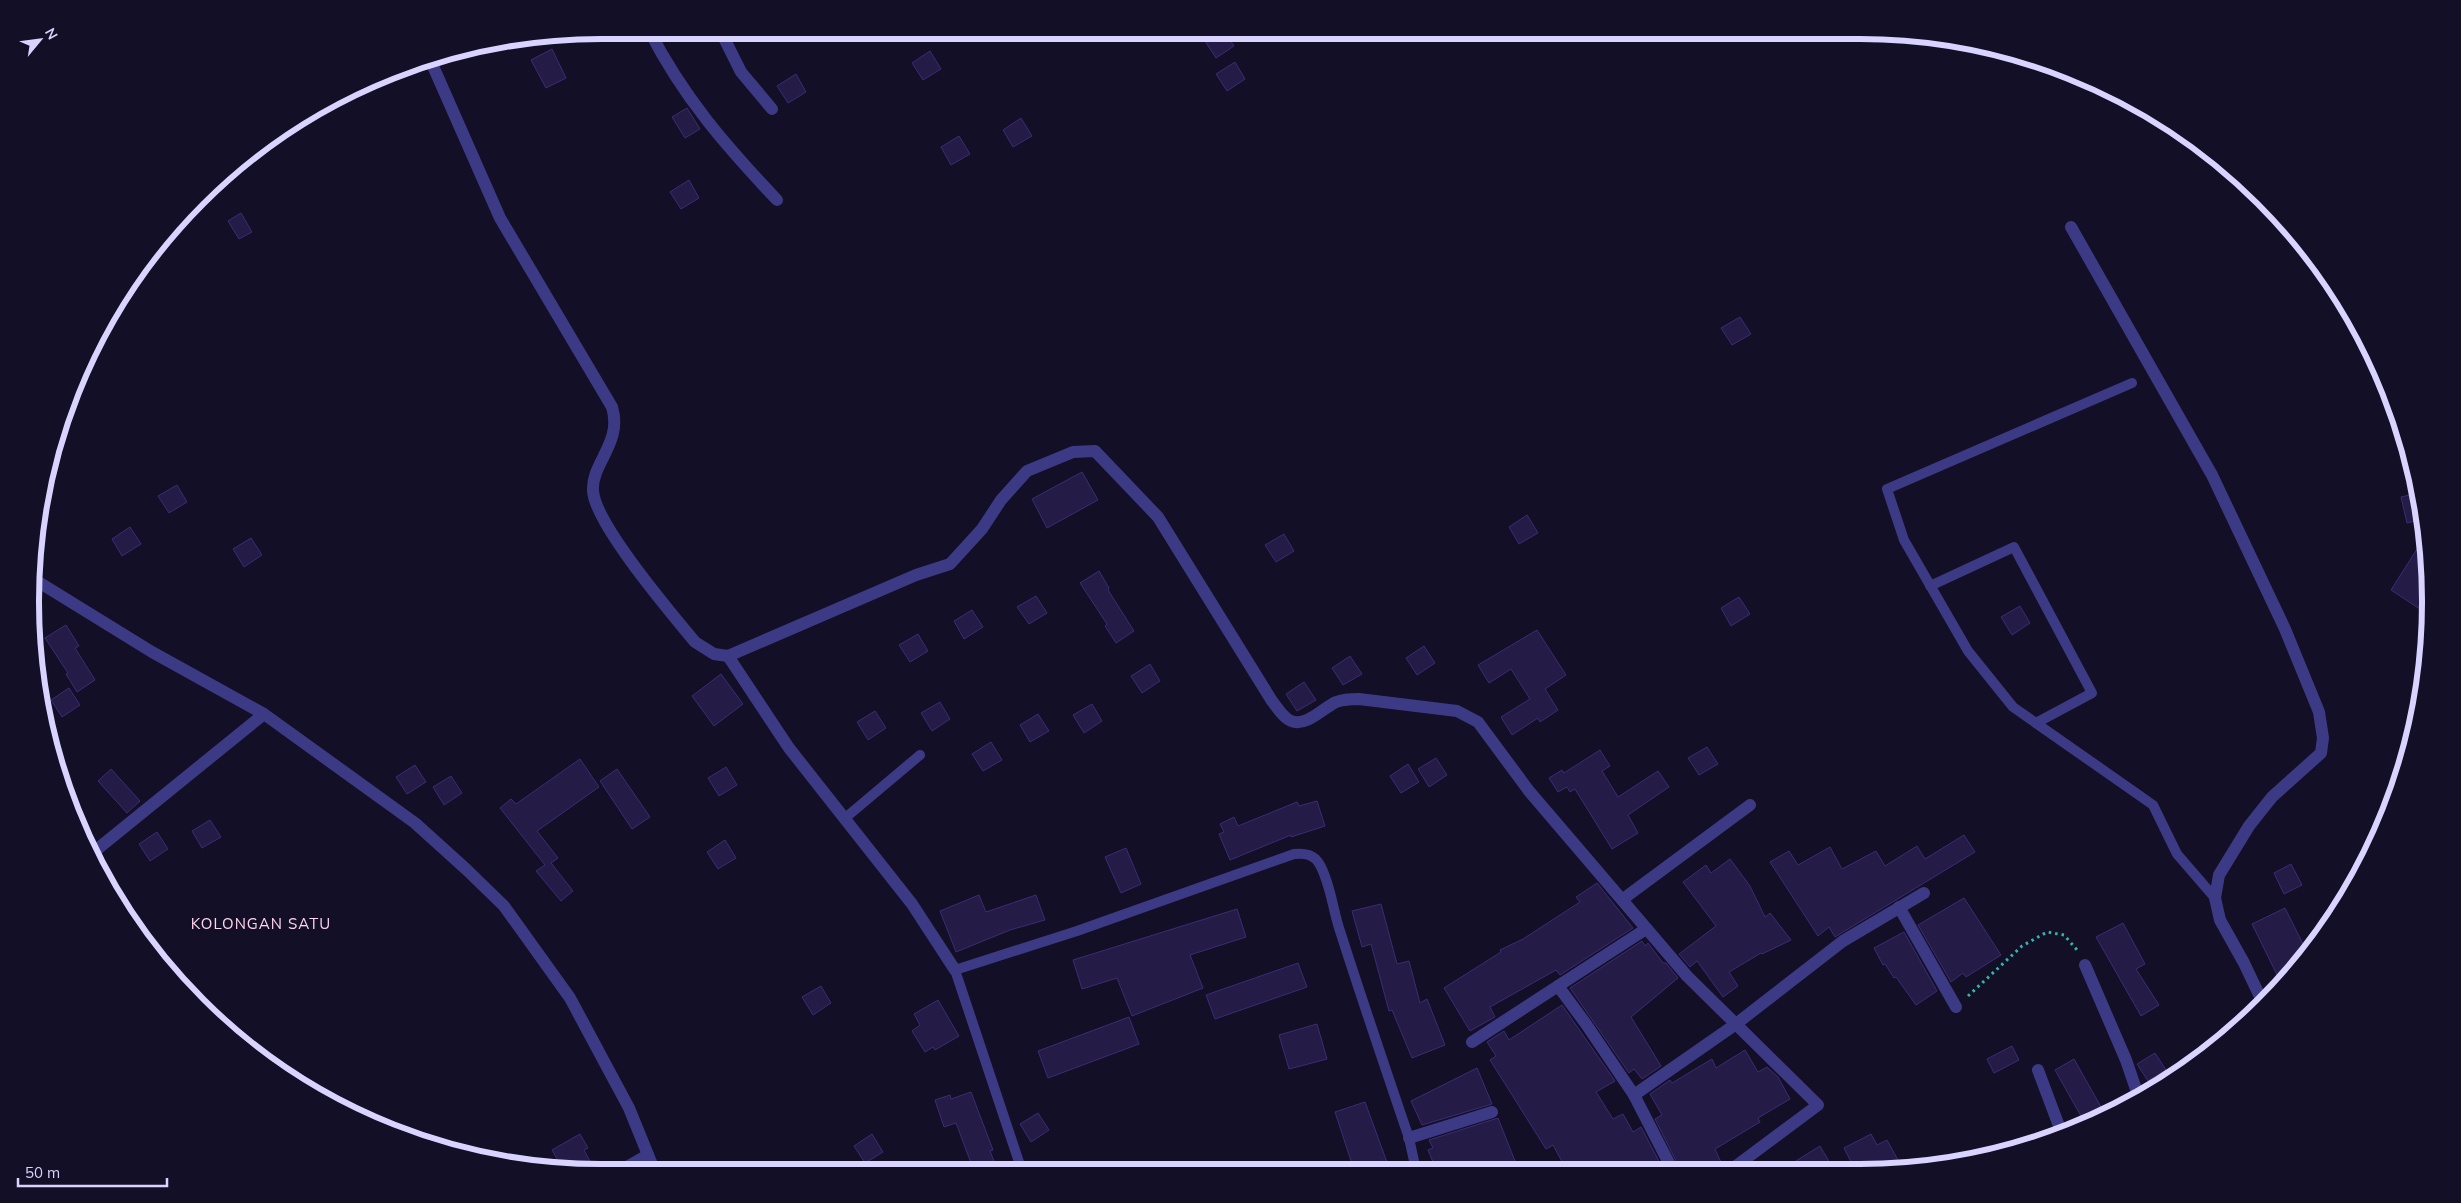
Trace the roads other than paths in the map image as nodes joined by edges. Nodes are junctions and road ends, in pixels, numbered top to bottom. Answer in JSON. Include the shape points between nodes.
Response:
{"nodes":[{"id":1,"x":654,"y":39,"type":"edge"},
{"id":2,"x":724,"y":39,"type":"edge"},
{"id":3,"x":432,"y":65,"type":"edge"},
{"id":4,"x":772,"y":110,"type":"dead end"},
{"id":5,"x":777,"y":200,"type":"dead end"},
{"id":6,"x":2072,"y":227,"type":"dead end"},
{"id":7,"x":2132,"y":383,"type":"dead end"},
{"id":8,"x":40,"y":583,"type":"edge"},
{"id":9,"x":1930,"y":586,"type":"junction"},
{"id":10,"x":728,"y":656,"type":"junction"},
{"id":11,"x":264,"y":714,"type":"junction"},
{"id":12,"x":2036,"y":723,"type":"junction"},
{"id":13,"x":920,"y":755,"type":"dead end"},
{"id":14,"x":1750,"y":805,"type":"dead end"},
{"id":15,"x":844,"y":819,"type":"junction"},
{"id":16,"x":97,"y":850,"type":"edge"},
{"id":17,"x":1924,"y":892,"type":"dead end"},
{"id":18,"x":2215,"y":898,"type":"junction"},
{"id":19,"x":1623,"y":899,"type":"junction"},
{"id":20,"x":1899,"y":907,"type":"junction"},
{"id":21,"x":1646,"y":929,"type":"junction"},
{"id":22,"x":2085,"y":965,"type":"road end"},
{"id":23,"x":955,"y":970,"type":"junction"},
{"id":24,"x":1558,"y":986,"type":"junction"},
{"id":25,"x":2260,"y":996,"type":"edge"},
{"id":26,"x":1956,"y":1007,"type":"road end"},
{"id":27,"x":1736,"y":1024,"type":"junction"},
{"id":28,"x":1472,"y":1042,"type":"dead end"},
{"id":29,"x":2038,"y":1070,"type":"dead end"},
{"id":30,"x":2137,"y":1091,"type":"edge"},
{"id":31,"x":1634,"y":1095,"type":"junction"},
{"id":32,"x":1492,"y":1112,"type":"dead end"},
{"id":33,"x":2059,"y":1127,"type":"edge"},
{"id":34,"x":1409,"y":1138,"type":"junction"},
{"id":35,"x":648,"y":1155,"type":"junction"},
{"id":36,"x":632,"y":1164,"type":"edge"},
{"id":37,"x":652,"y":1164,"type":"edge"},
{"id":38,"x":1020,"y":1164,"type":"edge"},
{"id":39,"x":1415,"y":1164,"type":"edge"},
{"id":40,"x":1669,"y":1164,"type":"edge"},
{"id":41,"x":1739,"y":1164,"type":"edge"}],
"edges":[{"from":1,"to":5,"type":"street","via":[[703,118]]},
{"from":2,"to":4,"type":"street","via":[[741,72]]},
{"from":3,"to":10,"type":"street","via":[[500,218],[612,407],[616,418],[614,431],[593,491],[598,509],[612,534],[696,642],[714,654]]},
{"from":6,"to":18,"type":"street","via":[[2212,475],[2285,629],[2319,712],[2323,738],[2321,752],[2272,797],[2249,826],[2219,875]]},
{"from":7,"to":9,"type":"lane","via":[[1887,490],[1904,540]]},
{"from":8,"to":11,"type":"street","via":[[152,652]]},
{"from":9,"to":12,"type":"lane","via":[[1968,651],[2013,707]]},
{"from":9,"to":12,"type":"lane","via":[[2014,547],[2092,692]]},
{"from":10,"to":15,"type":"street","via":[[788,748]]},
{"from":10,"to":19,"type":"street","via":[[907,578],[950,564],[1027,471],[1073,452],[1095,452],[1158,517],[1272,701],[1290,721],[1314,717],[1334,703],[1348,699],[1457,711],[1468,715],[1478,722],[1529,791]]},
{"from":11,"to":16,"type":"street"},
{"from":11,"to":35,"type":"street","via":[[416,822],[504,906],[570,998],[629,1108]]},
{"from":12,"to":18,"type":"lane","via":[[2153,804],[2177,854]]},
{"from":13,"to":15,"type":"lane"},
{"from":14,"to":19,"type":"street"},
{"from":15,"to":23,"type":"street","via":[[912,904]]},
{"from":17,"to":20,"type":"street"},
{"from":18,"to":25,"type":"street","via":[[2220,920]]},
{"from":19,"to":21,"type":"street"},
{"from":20,"to":26,"type":"street"},
{"from":20,"to":27,"type":"street","via":[[1843,941]]},
{"from":21,"to":24,"type":"street"},
{"from":21,"to":27,"type":"street"},
{"from":22,"to":30,"type":"street"},
{"from":23,"to":34,"type":"lane","via":[[1078,931],[1294,854],[1312,856],[1324,874],[1340,932]]},
{"from":23,"to":38,"type":"lane"},
{"from":24,"to":28,"type":"street"},
{"from":24,"to":31,"type":"street"},
{"from":27,"to":31,"type":"street"},
{"from":27,"to":41,"type":"street","via":[[1818,1106]]},
{"from":29,"to":33,"type":"street"},
{"from":31,"to":40,"type":"street"},
{"from":32,"to":34,"type":"street"},
{"from":34,"to":39,"type":"lane"},
{"from":35,"to":36,"type":"street"},
{"from":35,"to":37,"type":"street"}]}
